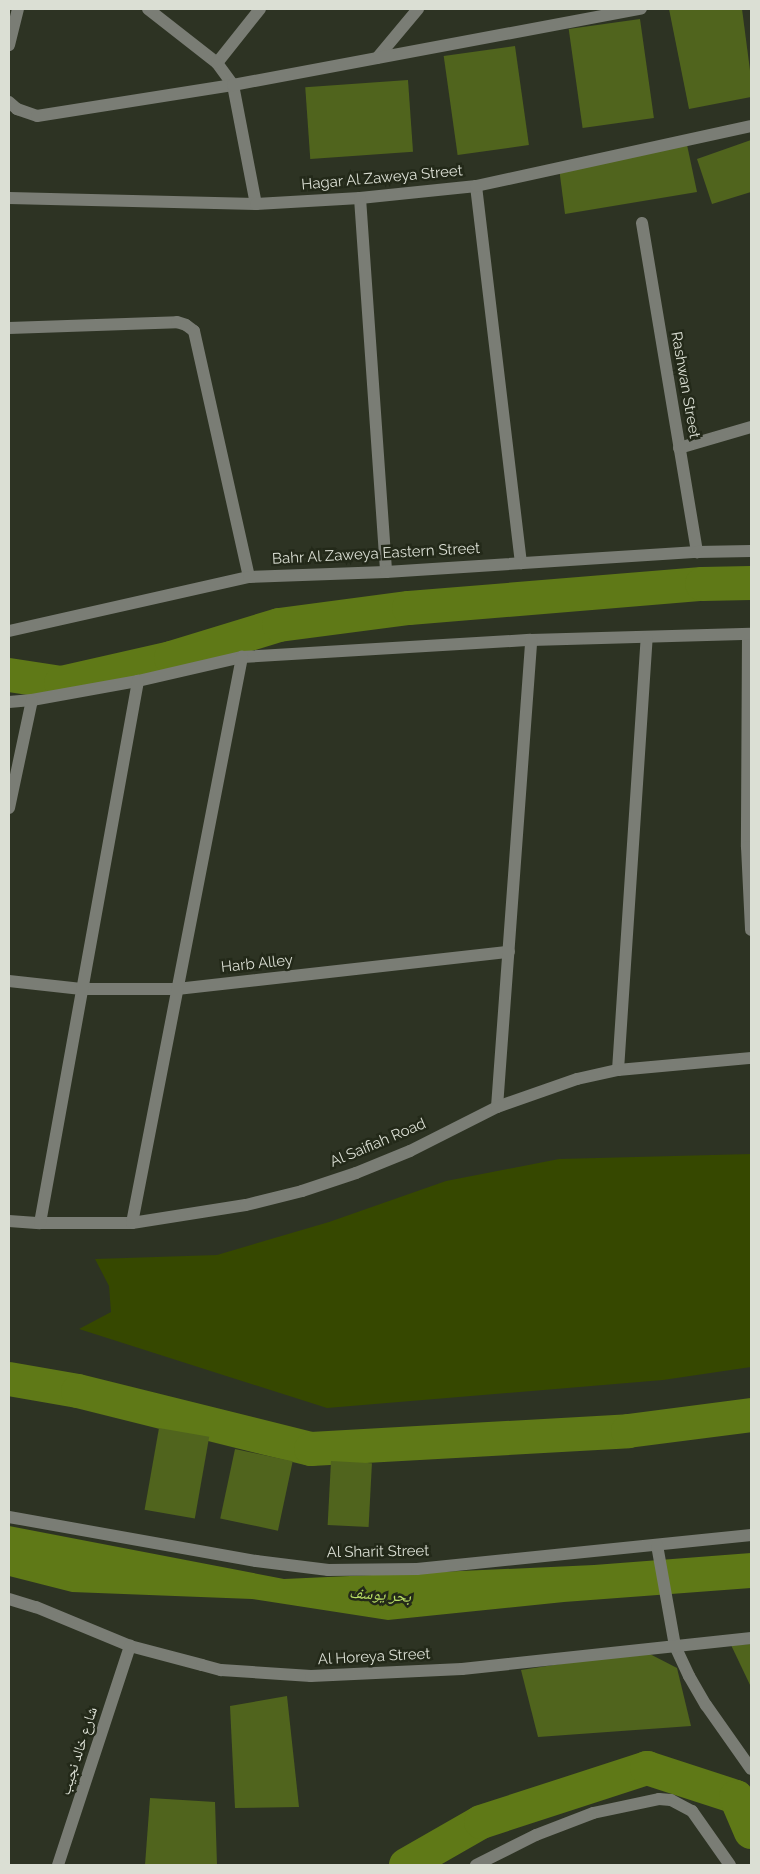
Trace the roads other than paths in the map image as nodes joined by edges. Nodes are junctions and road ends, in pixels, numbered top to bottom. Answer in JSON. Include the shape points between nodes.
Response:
{"nodes":[{"id":1,"x":18,"y":9,"type":"edge"},
{"id":2,"x":148,"y":9,"type":"edge"},
{"id":3,"x":260,"y":9,"type":"edge"},
{"id":4,"x":418,"y":9,"type":"edge"},
{"id":5,"x":641,"y":9,"type":"edge"},
{"id":6,"x":621,"y":11,"type":"edge"},
{"id":7,"x":9,"y":45,"type":"edge"},
{"id":8,"x":377,"y":58,"type":"junction"},
{"id":9,"x":217,"y":64,"type":"junction"},
{"id":10,"x":233,"y":85,"type":"junction"},
{"id":11,"x":9,"y":102,"type":"edge"},
{"id":12,"x":751,"y":126,"type":"edge"},
{"id":13,"x":476,"y":186,"type":"junction"},
{"id":14,"x":9,"y":198,"type":"edge"},
{"id":15,"x":360,"y":198,"type":"junction"},
{"id":16,"x":256,"y":204,"type":"junction"},
{"id":17,"x":642,"y":223,"type":"dead end"},
{"id":18,"x":9,"y":328,"type":"edge"},
{"id":19,"x":751,"y":428,"type":"edge"},
{"id":20,"x":680,"y":448,"type":"junction"},
{"id":21,"x":751,"y":551,"type":"edge"},
{"id":22,"x":696,"y":552,"type":"junction"},
{"id":23,"x":521,"y":563,"type":"junction"},
{"id":24,"x":386,"y":572,"type":"junction"},
{"id":25,"x":249,"y":577,"type":"junction"},
{"id":26,"x":9,"y":632,"type":"edge"},
{"id":27,"x":749,"y":634,"type":"edge"},
{"id":28,"x":647,"y":638,"type":"junction"},
{"id":29,"x":531,"y":640,"type":"junction"},
{"id":30,"x":242,"y":658,"type":"junction"},
{"id":31,"x":138,"y":681,"type":"junction"},
{"id":32,"x":32,"y":700,"type":"junction"},
{"id":33,"x":9,"y":702,"type":"edge"},
{"id":34,"x":9,"y":808,"type":"edge"},
{"id":35,"x":751,"y":930,"type":"edge"},
{"id":36,"x":509,"y":952,"type":"junction"},
{"id":37,"x":9,"y":980,"type":"edge"},
{"id":38,"x":82,"y":989,"type":"junction"},
{"id":39,"x":177,"y":989,"type":"junction"},
{"id":40,"x":751,"y":1058,"type":"edge"},
{"id":41,"x":618,"y":1070,"type":"junction"},
{"id":42,"x":497,"y":1107,"type":"junction"},
{"id":43,"x":9,"y":1220,"type":"edge"},
{"id":44,"x":132,"y":1223,"type":"junction"},
{"id":45,"x":40,"y":1224,"type":"junction"},
{"id":46,"x":9,"y":1517,"type":"edge"},
{"id":47,"x":751,"y":1535,"type":"edge"},
{"id":48,"x":658,"y":1551,"type":"junction"},
{"id":49,"x":9,"y":1599,"type":"edge"},
{"id":50,"x":751,"y":1638,"type":"edge"},
{"id":51,"x":130,"y":1646,"type":"junction"},
{"id":52,"x":675,"y":1646,"type":"junction"},
{"id":53,"x":751,"y":1769,"type":"edge"},
{"id":54,"x":58,"y":1865,"type":"edge"},
{"id":55,"x":479,"y":1865,"type":"edge"},
{"id":56,"x":730,"y":1865,"type":"edge"}],
"edges":[{"from":1,"to":7,"type":"street"},
{"from":2,"to":9,"type":"street"},
{"from":3,"to":9,"type":"street"},
{"from":4,"to":8,"type":"street"},
{"from":5,"to":6,"type":"street"},
{"from":6,"to":8,"type":"street"},
{"from":8,"to":10,"type":"street"},
{"from":9,"to":10,"type":"street"},
{"from":10,"to":11,"type":"street","via":[[37,116],[17,110]]},
{"from":10,"to":16,"type":"street"},
{"from":12,"to":13,"type":"street","name":"Hagar Al Zaweya Street"},
{"from":13,"to":15,"type":"street","name":"Hagar Al Zaweya Street"},
{"from":13,"to":23,"type":"street"},
{"from":14,"to":16,"type":"street","name":"Hagar Al Zaweya Street"},
{"from":15,"to":16,"type":"street","name":"Hagar Al Zaweya Street"},
{"from":15,"to":24,"type":"street"},
{"from":17,"to":20,"type":"street","name":"Rashwan Street"},
{"from":18,"to":25,"type":"street","via":[[177,322],[194,332]]},
{"from":19,"to":20,"type":"street"},
{"from":20,"to":22,"type":"street","name":"Rashwan Street"},
{"from":21,"to":22,"type":"street","name":"Bahr Al Zaweya Eastern Street"},
{"from":22,"to":23,"type":"street","name":"Bahr Al Zaweya Eastern Street"},
{"from":23,"to":24,"type":"street","name":"Bahr Al Zaweya Eastern Street"},
{"from":24,"to":25,"type":"street","name":"Bahr Al Zaweya Eastern Street"},
{"from":25,"to":26,"type":"street","name":"Bahr Al Zaweya Eastern Street"},
{"from":27,"to":28,"type":"street"},
{"from":27,"to":35,"type":"street","via":[[747,847]]},
{"from":28,"to":29,"type":"street"},
{"from":28,"to":41,"type":"street"},
{"from":29,"to":30,"type":"street"},
{"from":29,"to":36,"type":"street"},
{"from":30,"to":31,"type":"street"},
{"from":30,"to":39,"type":"street"},
{"from":31,"to":32,"type":"street"},
{"from":31,"to":38,"type":"street"},
{"from":32,"to":33,"type":"street"},
{"from":32,"to":34,"type":"street"},
{"from":36,"to":39,"type":"street","name":"Harb Alley"},
{"from":36,"to":42,"type":"street"},
{"from":37,"to":38,"type":"street","name":"Harb Alley"},
{"from":38,"to":39,"type":"street","name":"Harb Alley"},
{"from":38,"to":45,"type":"street"},
{"from":39,"to":44,"type":"street"},
{"from":40,"to":41,"type":"street","name":"Al Saifiah Road"},
{"from":41,"to":42,"type":"street","name":"Al Saifiah Road","via":[[544,1089]]},
{"from":42,"to":44,"type":"street","name":"Al Saifiah Road","via":[[410,1151],[356,1173],[246,1205]]},
{"from":43,"to":45,"type":"street","name":"Al Saifiah Road"},
{"from":44,"to":45,"type":"street","name":"Al Saifiah Road"},
{"from":46,"to":48,"type":"street","name":"Al Sharit Street","via":[[256,1561],[328,1570],[417,1570]]},
{"from":47,"to":48,"type":"street","name":"Al Sharit Street"},
{"from":48,"to":52,"type":"street"},
{"from":49,"to":51,"type":"street","name":"Al Horeya Street"},
{"from":50,"to":52,"type":"street","name":"Al Horeya Street"},
{"from":51,"to":52,"type":"street","name":"Al Horeya Street","via":[[221,1670],[311,1676],[462,1670]]},
{"from":51,"to":54,"type":"street","name":"شارع خالد نجيب"},
{"from":52,"to":53,"type":"street","via":[[706,1705]]},
{"from":55,"to":56,"type":"street","via":[[536,1835],[593,1813],[659,1799],[671,1800],[692,1811]]}]}
